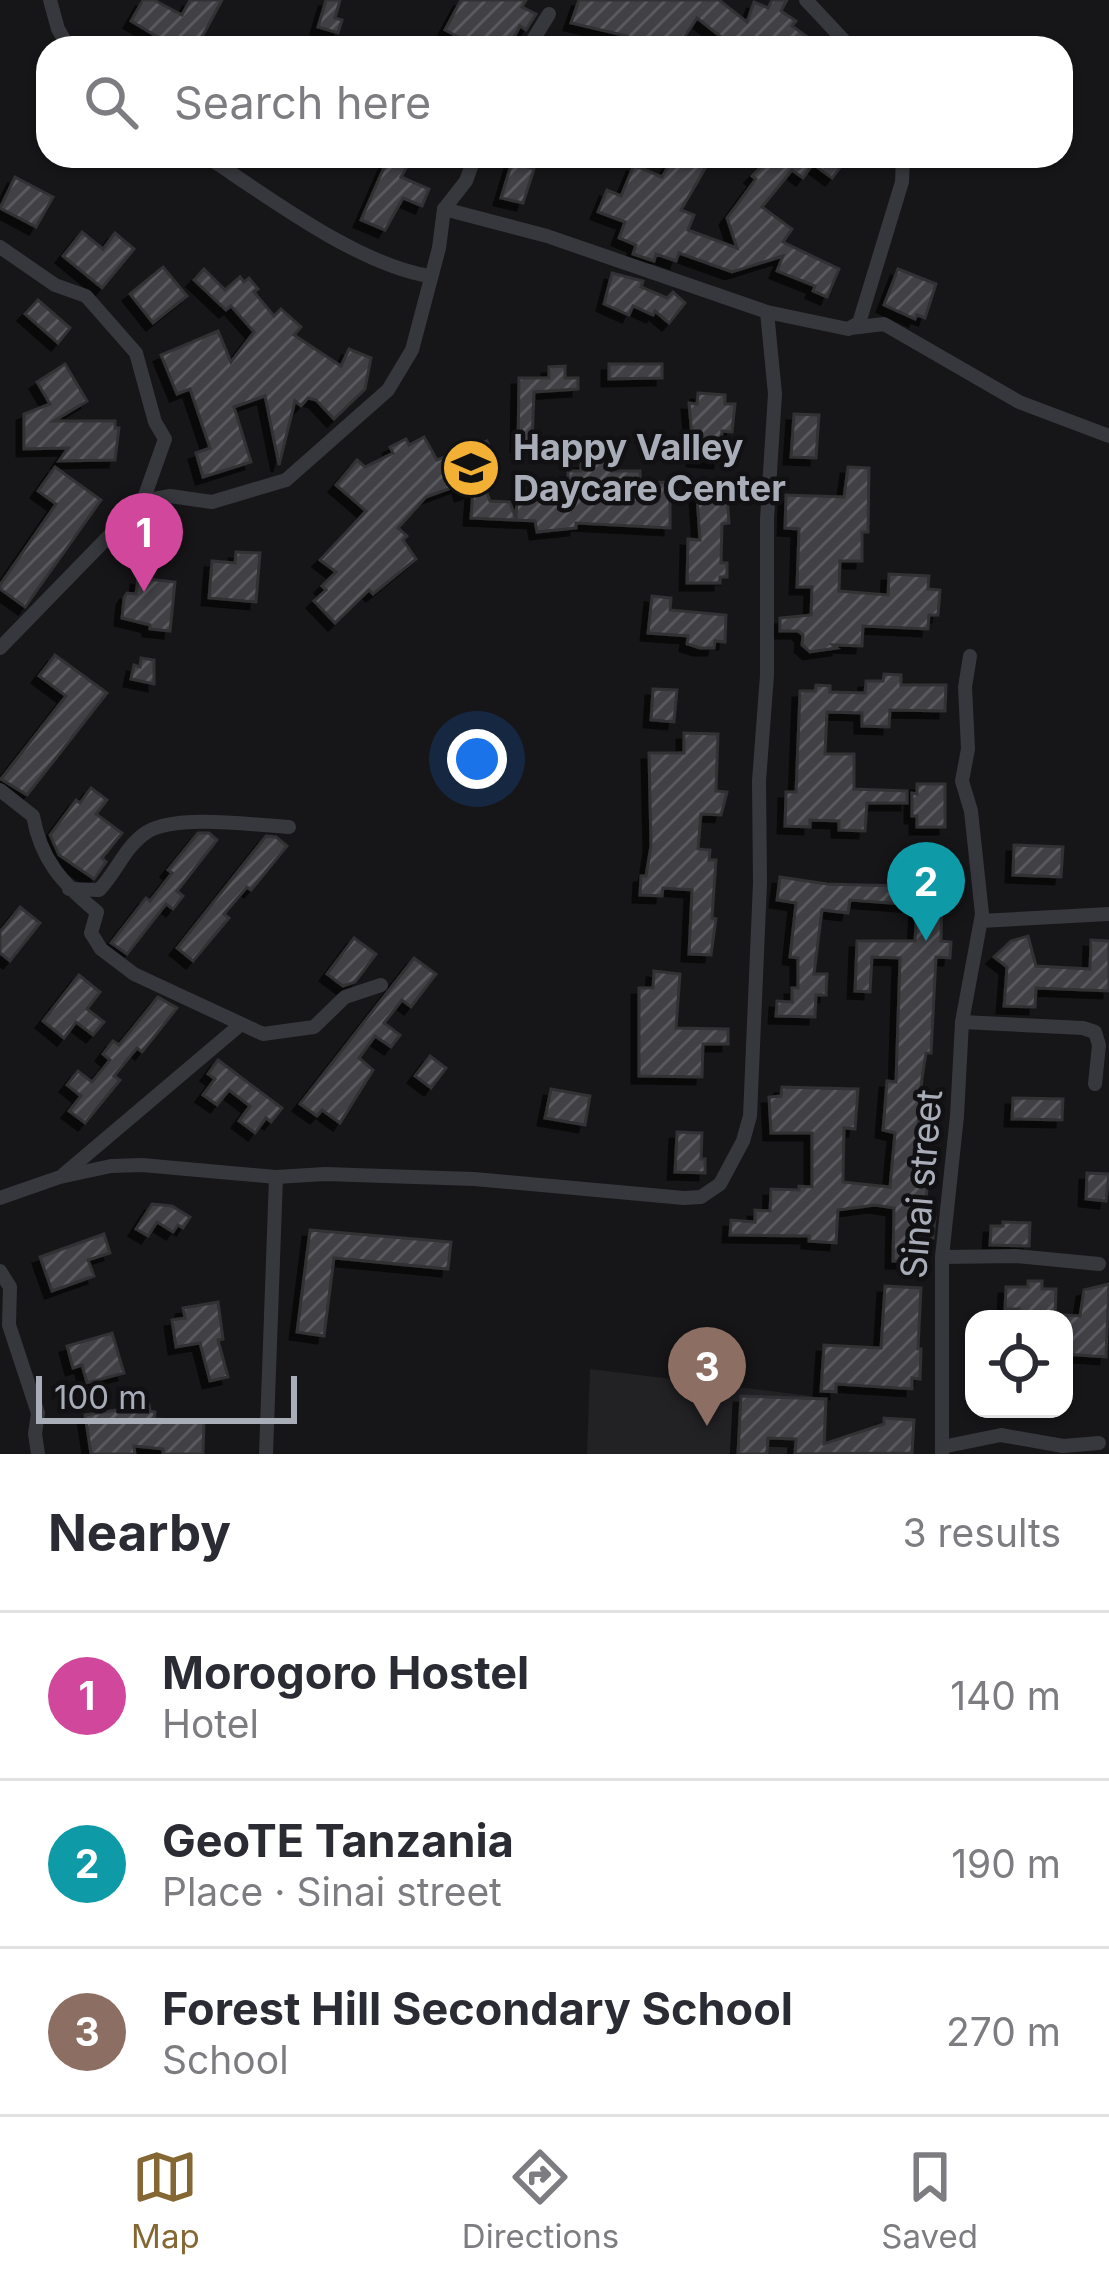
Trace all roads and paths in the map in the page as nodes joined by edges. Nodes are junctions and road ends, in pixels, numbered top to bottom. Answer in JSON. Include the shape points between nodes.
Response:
{"nodes":[{"id":1,"x":50,"y":0,"type":"edge"},
{"id":2,"x":806,"y":0,"type":"edge"},
{"id":3,"x":549,"y":14,"type":"dead end"},
{"id":4,"x":62,"y":36,"type":"edge"},
{"id":5,"x":535,"y":36,"type":"edge"},
{"id":6,"x":840,"y":36,"type":"edge"},
{"id":7,"x":226,"y":168,"type":"edge"},
{"id":8,"x":471,"y":168,"type":"edge"},
{"id":9,"x":903,"y":168,"type":"edge"},
{"id":10,"x":444,"y":209,"type":"junction"},
{"id":11,"x":0,"y":248,"type":"edge"},
{"id":12,"x":429,"y":276,"type":"junction"},
{"id":13,"x":767,"y":313,"type":"junction"},
{"id":14,"x":851,"y":328,"type":"junction"},
{"id":15,"x":1109,"y":436,"type":"edge"},
{"id":16,"x":143,"y":501,"type":"junction"},
{"id":17,"x":0,"y":648,"type":"edge"},
{"id":18,"x":970,"y":656,"type":"dead end"},
{"id":19,"x":0,"y":790,"type":"edge"},
{"id":20,"x":289,"y":826,"type":"dead end"},
{"id":21,"x":69,"y":889,"type":"junction"},
{"id":22,"x":1109,"y":914,"type":"edge"},
{"id":23,"x":981,"y":921,"type":"junction"},
{"id":24,"x":381,"y":985,"type":"dead end"},
{"id":25,"x":962,"y":1022,"type":"junction"},
{"id":26,"x":240,"y":1024,"type":"junction"},
{"id":27,"x":1095,"y":1084,"type":"dead end"},
{"id":28,"x":60,"y":1177,"type":"junction"},
{"id":29,"x":276,"y":1177,"type":"junction"},
{"id":30,"x":0,"y":1198,"type":"edge"},
{"id":31,"x":942,"y":1256,"type":"junction"},
{"id":32,"x":1099,"y":1264,"type":"dead end"},
{"id":33,"x":0,"y":1271,"type":"edge"},
{"id":34,"x":1100,"y":1443,"type":"dead end"},
{"id":35,"x":942,"y":1451,"type":"edge"},
{"id":36,"x":38,"y":1454,"type":"edge"},
{"id":37,"x":266,"y":1454,"type":"edge"}],
"edges":[{"from":1,"to":4,"type":"street"},
{"from":2,"to":6,"type":"street"},
{"from":3,"to":5,"type":"street"},
{"from":7,"to":12,"type":"street","via":[[381,263]]},
{"from":8,"to":10,"type":"street"},
{"from":9,"to":14,"type":"street","via":[[860,320]]},
{"from":10,"to":12,"type":"street"},
{"from":10,"to":13,"type":"street"},
{"from":11,"to":16,"type":"street","via":[[86,296],[136,352],[165,440]]},
{"from":12,"to":16,"type":"street","via":[[412,350],[388,390],[286,480],[212,502]]},
{"from":13,"to":14,"type":"street"},
{"from":13,"to":29,"type":"street","via":[[776,394],[758,984],[750,1116],[727,1176],[708,1194],[684,1198],[474,1179]]},
{"from":14,"to":15,"type":"street","via":[[884,324],[1019,402]]},
{"from":16,"to":17,"type":"street"},
{"from":18,"to":23,"type":"street","name":"Sinai street","via":[[962,782]]},
{"from":19,"to":21,"type":"street","via":[[33,816],[39,850]]},
{"from":20,"to":21,"type":"street","via":[[184,822],[156,829],[99,890]]},
{"from":21,"to":26,"type":"street","via":[[97,912],[91,933],[101,949],[134,974]]},
{"from":22,"to":23,"type":"street"},
{"from":23,"to":25,"type":"street","name":"Sinai street"},
{"from":24,"to":26,"type":"street","via":[[346,997],[314,1027],[263,1034]]},
{"from":25,"to":27,"type":"street","via":[[1094,1032]]},
{"from":25,"to":31,"type":"street","name":"Sinai street"},
{"from":26,"to":28,"type":"street"},
{"from":28,"to":29,"type":"street","via":[[111,1166]]},
{"from":28,"to":30,"type":"street"},
{"from":29,"to":37,"type":"street"},
{"from":31,"to":32,"type":"street"},
{"from":31,"to":35,"type":"street","name":"Sinai street"},
{"from":33,"to":36,"type":"street","via":[[38,1413]]},
{"from":34,"to":35,"type":"street","via":[[1001,1435]]}]}
